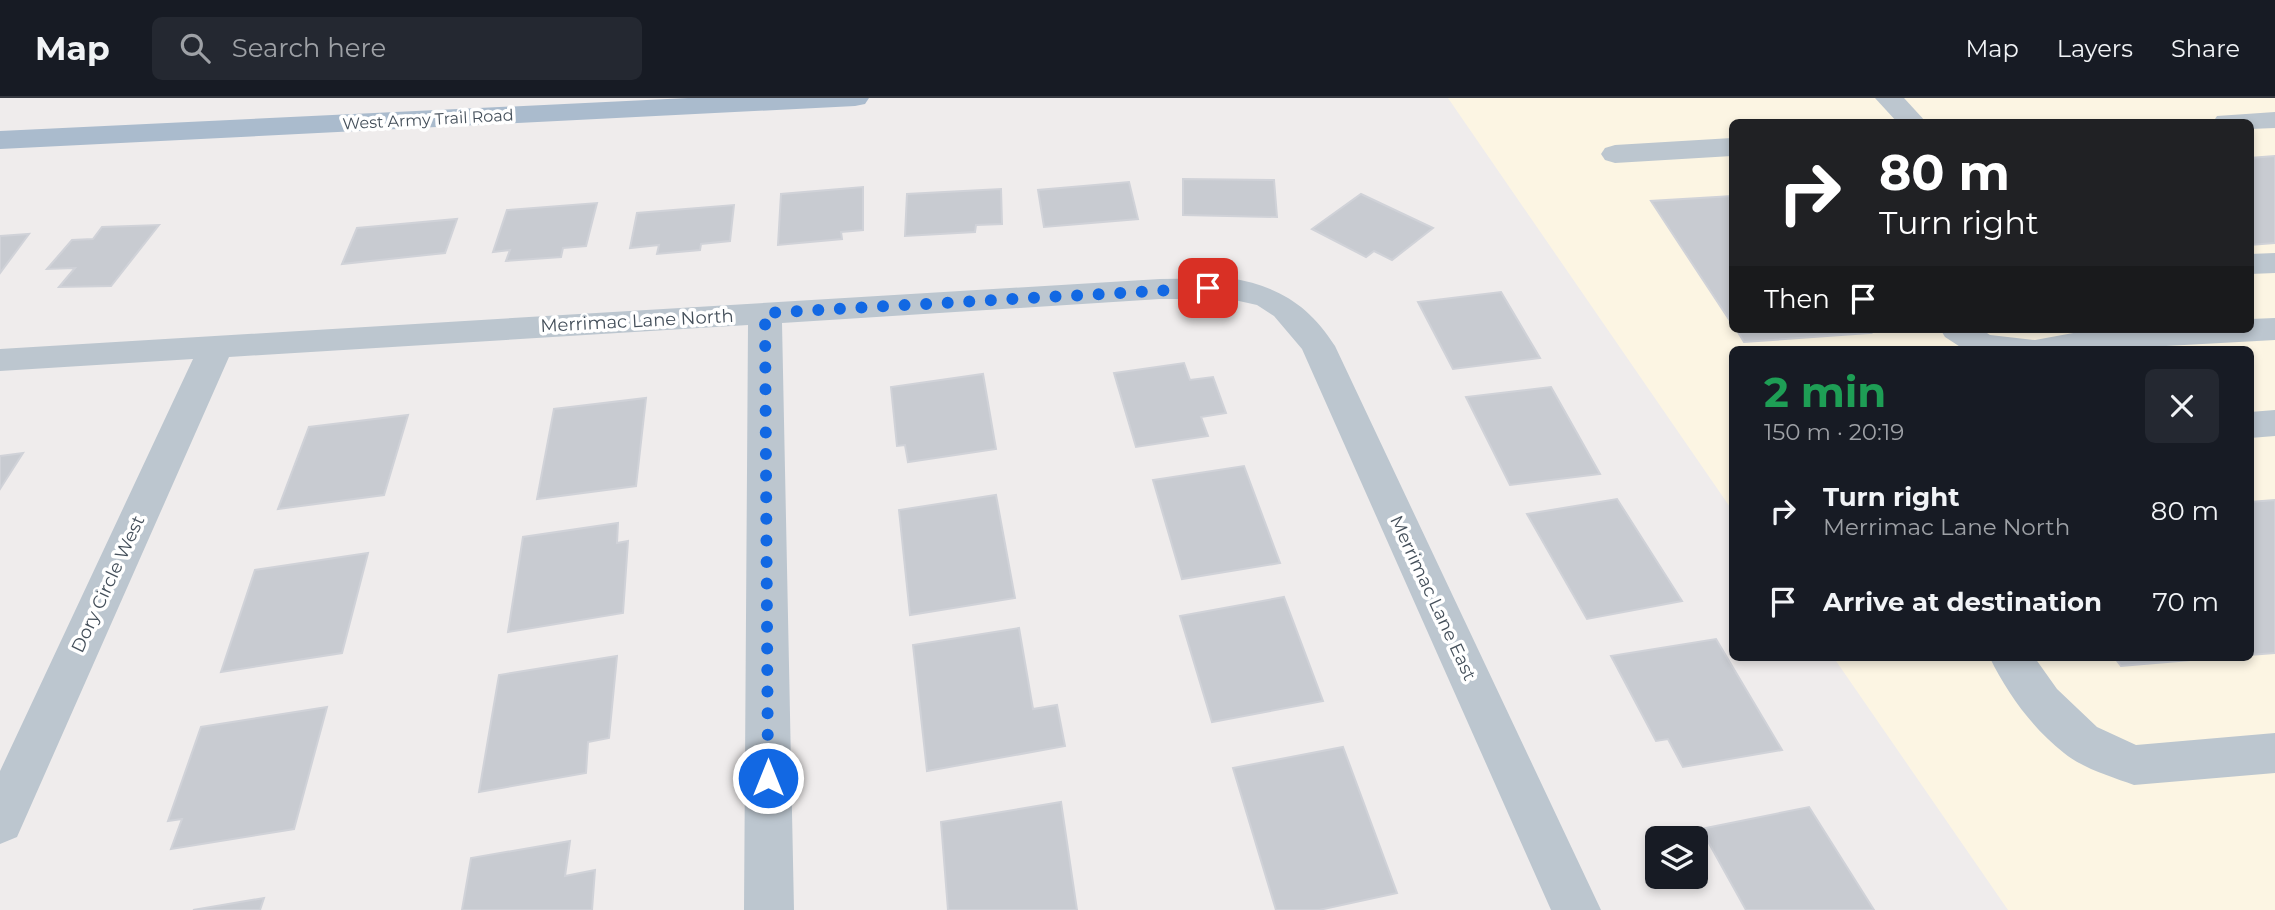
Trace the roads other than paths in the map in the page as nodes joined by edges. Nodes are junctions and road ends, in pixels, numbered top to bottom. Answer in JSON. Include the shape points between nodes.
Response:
{"nodes":[{"id":1,"x":855,"y":98,"type":"edge"},
{"id":2,"x":1889,"y":98,"type":"edge"},
{"id":3,"x":1909,"y":119,"type":"edge"},
{"id":4,"x":2275,"y":120,"type":"edge"},
{"id":5,"x":2254,"y":121,"type":"edge"},
{"id":6,"x":0,"y":140,"type":"edge"},
{"id":7,"x":1729,"y":147,"type":"edge"},
{"id":8,"x":1615,"y":154,"type":"dead end"},
{"id":9,"x":2275,"y":263,"type":"edge"},
{"id":10,"x":2254,"y":264,"type":"edge"},
{"id":11,"x":1273,"y":299,"type":"joint"},
{"id":12,"x":765,"y":313,"type":"junction"},
{"id":13,"x":2275,"y":330,"type":"edge"},
{"id":14,"x":2254,"y":331,"type":"edge"},
{"id":15,"x":1963,"y":333,"type":"edge"},
{"id":16,"x":2224,"y":333,"type":"edge"},
{"id":17,"x":2121,"y":339,"type":"edge"},
{"id":18,"x":1992,"y":346,"type":"edge"},
{"id":19,"x":2069,"y":346,"type":"edge"},
{"id":20,"x":216,"y":347,"type":"junction"},
{"id":21,"x":0,"y":360,"type":"edge"},
{"id":22,"x":2275,"y":423,"type":"edge"},
{"id":23,"x":2254,"y":425,"type":"edge"},
{"id":24,"x":2013,"y":661,"type":"edge"},
{"id":25,"x":2275,"y":753,"type":"edge"},
{"id":26,"x":0,"y":822,"type":"edge"},
{"id":27,"x":769,"y":910,"type":"edge"},
{"id":28,"x":1576,"y":910,"type":"edge"}],
"edges":[{"from":1,"to":6,"type":"main road","name":"West Army Trail Road"},
{"from":2,"to":3,"type":"street"},
{"from":4,"to":5,"type":"street"},
{"from":7,"to":8,"type":"street"},
{"from":9,"to":10,"type":"street"},
{"from":11,"to":12,"type":"street","name":"Merrimac Lane North","via":[[1237,289],[1172,289]]},
{"from":11,"to":28,"type":"street","name":"Merrimac Lane East","via":[[1292,311],[1318,346]]},
{"from":12,"to":20,"type":"street","name":"Merrimac Lane North"},
{"from":12,"to":27,"type":"street"},
{"from":13,"to":14,"type":"street"},
{"from":15,"to":18,"type":"street"},
{"from":16,"to":17,"type":"street"},
{"from":17,"to":19,"type":"street"},
{"from":20,"to":21,"type":"street","name":"Merrimac Lane North"},
{"from":20,"to":26,"type":"street","name":"Dory Circle West"},
{"from":22,"to":23,"type":"street"},
{"from":24,"to":25,"type":"street","via":[[2041,702],[2081,741],[2134,765]]}]}
